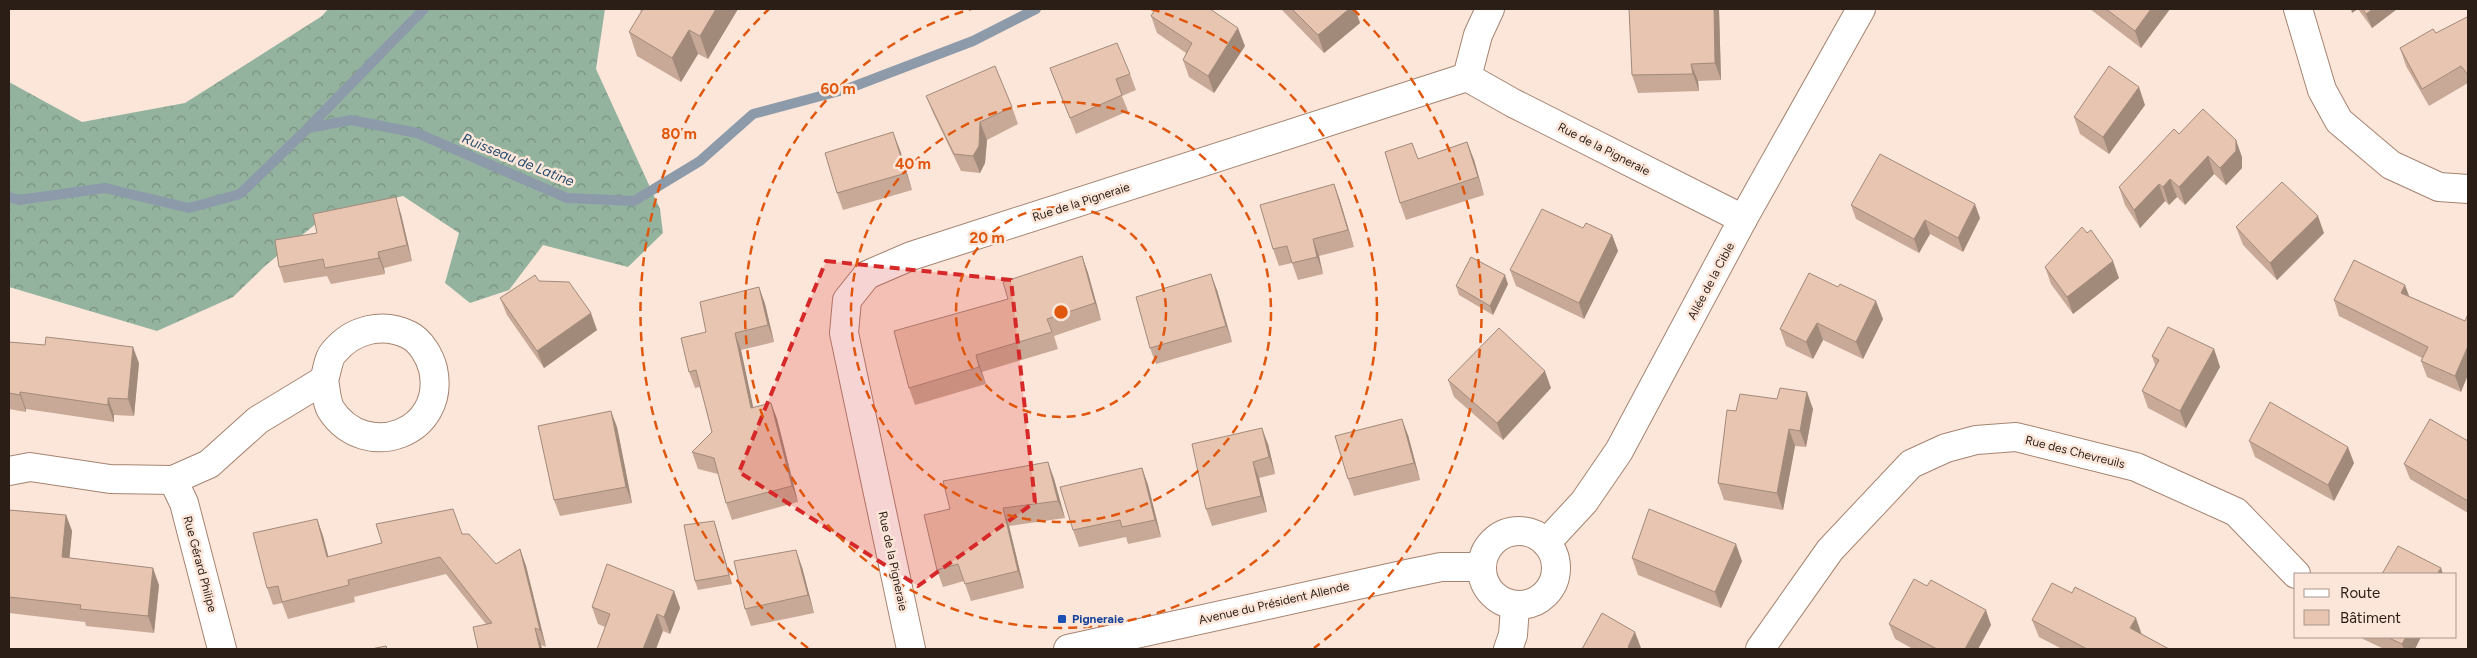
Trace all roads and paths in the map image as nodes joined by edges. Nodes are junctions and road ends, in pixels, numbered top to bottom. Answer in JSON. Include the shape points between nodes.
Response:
{"nodes":[{"id":1,"x":1490,"y":9,"type":"edge"},
{"id":2,"x":1861,"y":9,"type":"edge"},
{"id":3,"x":2298,"y":9,"type":"edge"},
{"id":4,"x":1467,"y":77,"type":"junction"},
{"id":5,"x":2468,"y":189,"type":"edge"},
{"id":6,"x":1743,"y":219,"type":"junction"},
{"id":7,"x":324,"y":380,"type":"junction"},
{"id":8,"x":9,"y":471,"type":"edge"},
{"id":9,"x":173,"y":480,"type":"junction"},
{"id":10,"x":1546,"y":543,"type":"junction"},
{"id":11,"x":1482,"y":567,"type":"junction"},
{"id":12,"x":2295,"y":573,"type":"edge"},
{"id":13,"x":1515,"y":606,"type":"junction"},
{"id":14,"x":222,"y":649,"type":"edge"},
{"id":15,"x":911,"y":649,"type":"edge"},
{"id":16,"x":1068,"y":649,"type":"edge"},
{"id":17,"x":1508,"y":649,"type":"edge"},
{"id":18,"x":1760,"y":649,"type":"edge"}],
"edges":[{"from":1,"to":4,"type":"street","via":[[1478,35]]},
{"from":2,"to":6,"type":"street","name":"Allée de la Cible"},
{"from":3,"to":5,"type":"street","via":[[2322,90],[2339,121],[2391,165],[2439,187]]},
{"from":4,"to":6,"type":"street","name":"Rue de la Pigneraie"},
{"from":4,"to":15,"type":"street","name":"Rue de la Pigneraie","via":[[911,256],[867,275],[847,300],[844,333]]},
{"from":6,"to":10,"type":"street","name":"Allée de la Cible","via":[[1619,451],[1584,502]]},
{"from":7,"to":7,"type":"street","via":[[330,409],[350,430],[378,438],[406,432],[428,413],[436,385],[430,357],[410,336],[382,327],[354,333],[333,353]]},
{"from":7,"to":9,"type":"street","via":[[258,420],[209,464]]},
{"from":8,"to":9,"type":"street","via":[[30,467],[110,480]]},
{"from":9,"to":14,"type":"street","name":"Rue Gérard Philipe","via":[[184,503]]},
{"from":10,"to":11,"type":"street","via":[[1536,535],[1524,532],[1500,536],[1490,544]]},
{"from":10,"to":13,"type":"street","via":[[1556,563],[1553,585],[1537,601]]},
{"from":11,"to":13,"type":"street","via":[[1483,578],[1491,593],[1504,603]]},
{"from":11,"to":16,"type":"street","name":"Avenue du Président Allende","via":[[1441,567]]},
{"from":12,"to":18,"type":"street","name":"Rue des Chevreuils","via":[[2236,512],[2136,467],[2016,437],[1976,440],[1946,448],[1911,464],[1830,550]]},
{"from":13,"to":17,"type":"street","via":[[1513,635]]}]}
